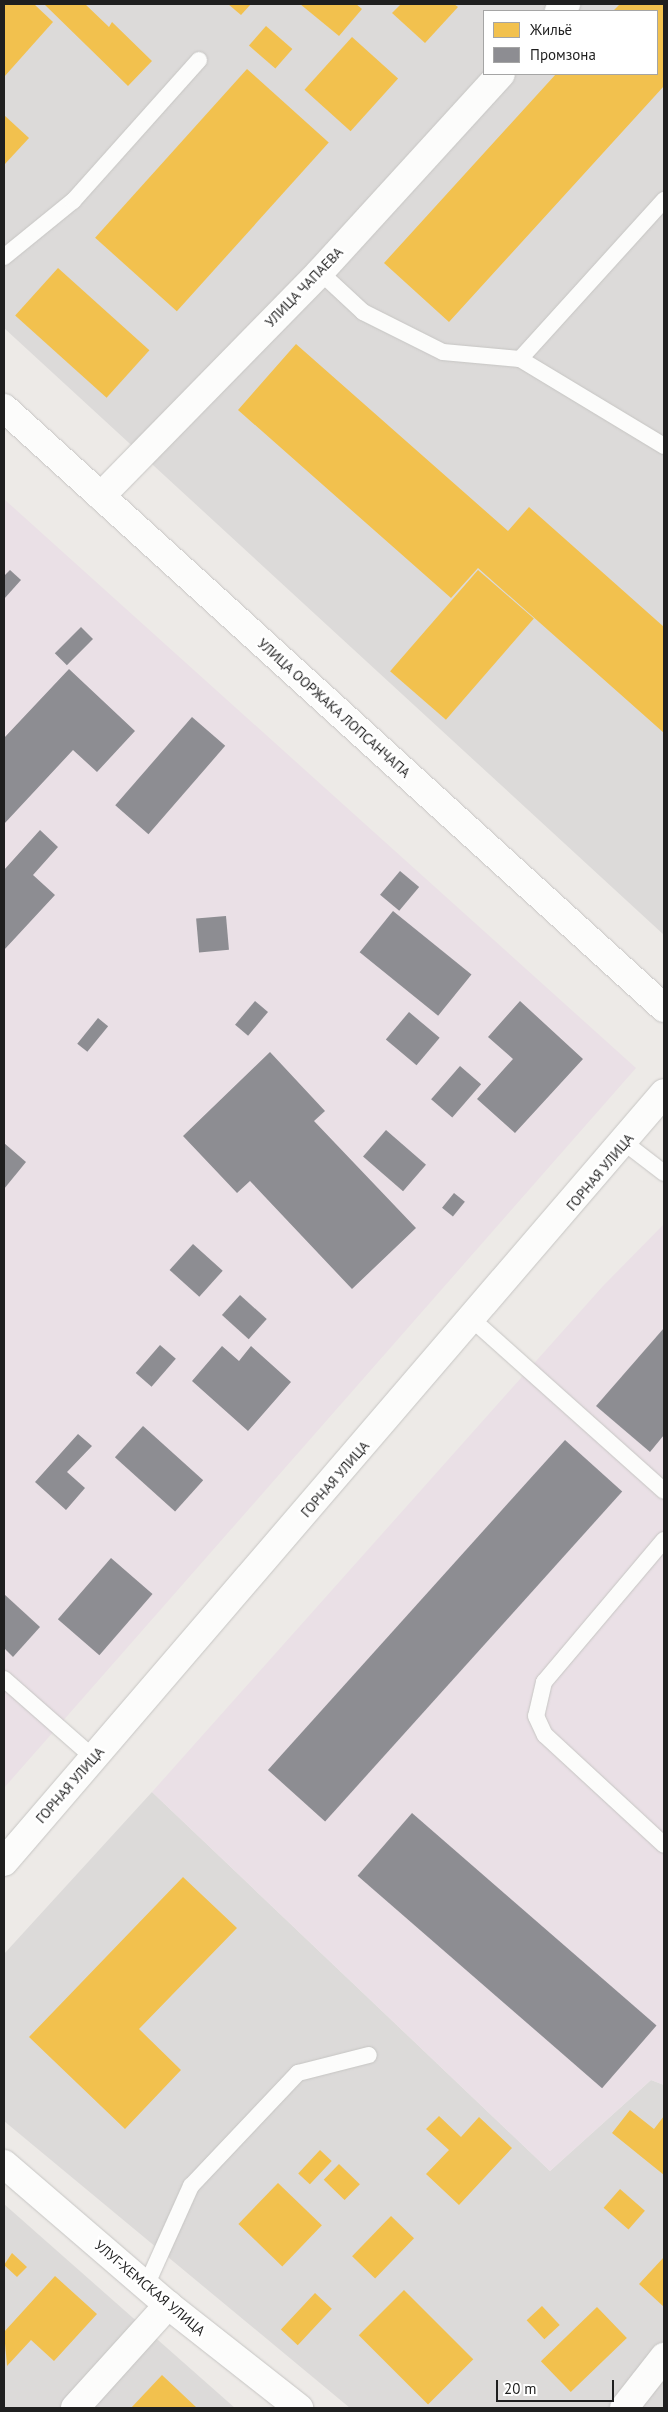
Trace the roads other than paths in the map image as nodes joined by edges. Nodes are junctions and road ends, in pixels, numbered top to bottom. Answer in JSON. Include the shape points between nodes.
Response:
{"nodes":[{"id":1,"x":199,"y":60,"type":"dead end"},
{"id":2,"x":501,"y":75,"type":"edge"},
{"id":3,"x":664,"y":200,"type":"edge"},
{"id":4,"x":4,"y":257,"type":"edge"},
{"id":5,"x":320,"y":272,"type":"junction"},
{"id":6,"x":520,"y":359,"type":"junction"},
{"id":7,"x":4,"y":408,"type":"edge"},
{"id":8,"x":664,"y":446,"type":"edge"},
{"id":9,"x":101,"y":496,"type":"junction"},
{"id":10,"x":664,"y":1008,"type":"edge"},
{"id":11,"x":664,"y":1094,"type":"edge"},
{"id":12,"x":625,"y":1143,"type":"junction"},
{"id":13,"x":664,"y":1173,"type":"edge"},
{"id":14,"x":473,"y":1320,"type":"junction"},
{"id":15,"x":664,"y":1491,"type":"edge"},
{"id":16,"x":664,"y":1540,"type":"edge"},
{"id":17,"x":4,"y":1679,"type":"edge"},
{"id":18,"x":94,"y":1758,"type":"junction"},
{"id":19,"x":664,"y":1845,"type":"edge"},
{"id":20,"x":4,"y":1862,"type":"edge"},
{"id":21,"x":369,"y":2055,"type":"dead end"},
{"id":22,"x":4,"y":2164,"type":"edge"},
{"id":23,"x":146,"y":2286,"type":"junction"},
{"id":24,"x":168,"y":2305,"type":"junction"},
{"id":25,"x":664,"y":2357,"type":"edge"},
{"id":26,"x":74,"y":2408,"type":"edge"},
{"id":27,"x":299,"y":2408,"type":"edge"},
{"id":28,"x":624,"y":2408,"type":"edge"}],
"edges":[{"from":1,"to":4,"type":"lane","via":[[73,201]]},
{"from":2,"to":5,"type":"street","name":"УЛИЦА ЧАПАЕВА"},
{"from":3,"to":6,"type":"lane"},
{"from":5,"to":6,"type":"lane","via":[[363,312],[443,352]]},
{"from":5,"to":9,"type":"street","name":"УЛИЦА ЧАПАЕВА"},
{"from":6,"to":8,"type":"lane"},
{"from":7,"to":9,"type":"street","name":"УЛИЦА ООРЖАКА ЛОПСАНЧАПА"},
{"from":9,"to":10,"type":"street","name":"УЛИЦА ООРЖАКА ЛОПСАНЧАПА"},
{"from":11,"to":12,"type":"street","name":"ГОРНАЯ УЛИЦА"},
{"from":12,"to":13,"type":"lane"},
{"from":12,"to":14,"type":"street","name":"ГОРНАЯ УЛИЦА"},
{"from":14,"to":15,"type":"lane"},
{"from":14,"to":18,"type":"street","name":"ГОРНАЯ УЛИЦА"},
{"from":16,"to":19,"type":"lane","via":[[544,1682],[536,1716],[544,1735]]},
{"from":17,"to":18,"type":"lane"},
{"from":18,"to":20,"type":"street","name":"ГОРНАЯ УЛИЦА"},
{"from":21,"to":23,"type":"lane","via":[[298,2073],[191,2186]]},
{"from":22,"to":23,"type":"street","name":"УЛУГ-ХЕМСКАЯ УЛИЦА"},
{"from":23,"to":24,"type":"street","name":"УЛУГ-ХЕМСКАЯ УЛИЦА"},
{"from":24,"to":26,"type":"street"},
{"from":24,"to":27,"type":"street","name":"УЛУГ-ХЕМСКАЯ УЛИЦА"},
{"from":25,"to":28,"type":"street"}]}
